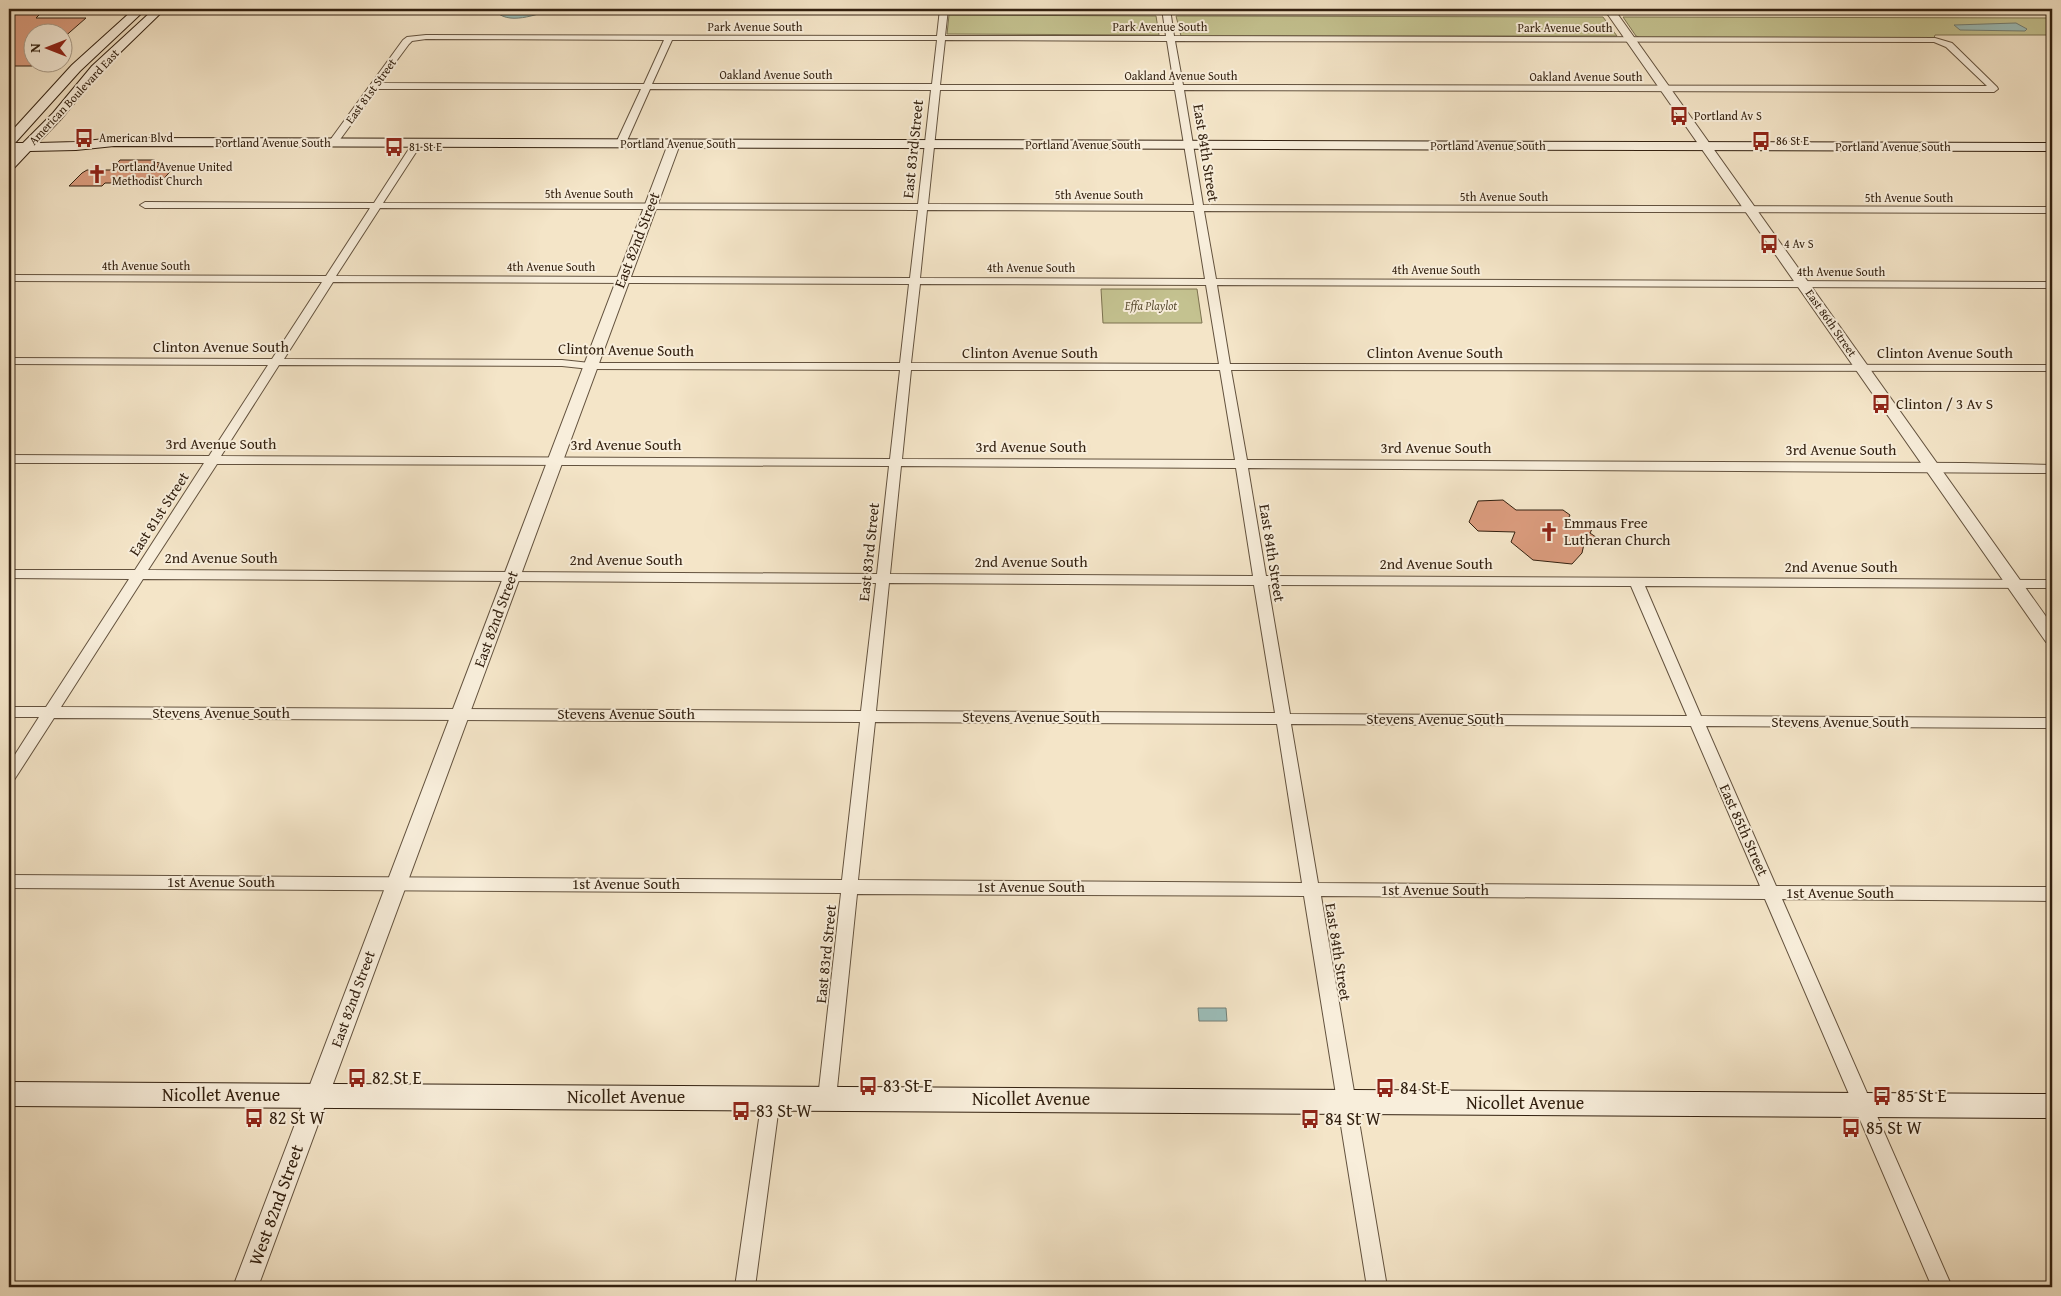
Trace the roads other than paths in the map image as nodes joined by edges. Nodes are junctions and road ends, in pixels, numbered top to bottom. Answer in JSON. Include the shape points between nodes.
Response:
{"nodes":[{"id":1,"x":140,"y":9,"type":"edge"},
{"id":2,"x":160,"y":9,"type":"edge"},
{"id":3,"x":944,"y":9,"type":"edge"},
{"id":4,"x":1166,"y":9,"type":"edge"},
{"id":5,"x":1608,"y":9,"type":"edge"},
{"id":6,"x":669,"y":38,"type":"junction"},
{"id":7,"x":941,"y":38,"type":"junction"},
{"id":8,"x":1170,"y":38,"type":"junction"},
{"id":9,"x":410,"y":39,"type":"joint"},
{"id":10,"x":1631,"y":40,"type":"junction"},
{"id":11,"x":115,"y":51,"type":"junction"},
{"id":12,"x":94,"y":52,"type":"junction"},
{"id":13,"x":374,"y":86,"type":"junction"},
{"id":14,"x":646,"y":87,"type":"junction"},
{"id":15,"x":935,"y":88,"type":"junction"},
{"id":16,"x":1179,"y":89,"type":"junction"},
{"id":17,"x":1666,"y":90,"type":"junction"},
{"id":18,"x":1988,"y":90,"type":"joint"},
{"id":19,"x":57,"y":116,"type":"junction"},
{"id":20,"x":9,"y":139,"type":"edge"},
{"id":21,"x":82,"y":139,"type":"junction"},
{"id":22,"x":114,"y":142,"type":"junction"},
{"id":23,"x":32,"y":143,"type":"junction"},
{"id":24,"x":333,"y":143,"type":"junction"},
{"id":25,"x":417,"y":143,"type":"junction"},
{"id":26,"x":621,"y":144,"type":"junction"},
{"id":27,"x":674,"y":144,"type":"junction"},
{"id":28,"x":929,"y":144,"type":"junction"},
{"id":29,"x":1188,"y":145,"type":"junction"},
{"id":30,"x":1706,"y":147,"type":"junction"},
{"id":31,"x":2052,"y":147,"type":"edge"},
{"id":32,"x":9,"y":165,"type":"edge"},
{"id":33,"x":145,"y":205,"type":"dead end"},
{"id":34,"x":377,"y":206,"type":"junction"},
{"id":35,"x":650,"y":206,"type":"junction"},
{"id":36,"x":923,"y":207,"type":"junction"},
{"id":37,"x":1198,"y":208,"type":"junction"},
{"id":38,"x":1751,"y":210,"type":"junction"},
{"id":39,"x":2052,"y":210,"type":"edge"},
{"id":40,"x":9,"y":278,"type":"edge"},
{"id":41,"x":330,"y":279,"type":"junction"},
{"id":42,"x":623,"y":279,"type":"junction"},
{"id":43,"x":915,"y":280,"type":"junction"},
{"id":44,"x":1211,"y":282,"type":"junction"},
{"id":45,"x":1803,"y":284,"type":"junction"},
{"id":46,"x":2052,"y":284,"type":"edge"},
{"id":47,"x":9,"y":361,"type":"edge"},
{"id":48,"x":276,"y":362,"type":"junction"},
{"id":49,"x":590,"y":366,"type":"junction"},
{"id":50,"x":905,"y":367,"type":"junction"},
{"id":51,"x":1225,"y":368,"type":"junction"},
{"id":52,"x":1862,"y":368,"type":"junction"},
{"id":53,"x":2052,"y":368,"type":"edge"},
{"id":54,"x":9,"y":459,"type":"edge"},
{"id":55,"x":213,"y":460,"type":"junction"},
{"id":56,"x":555,"y":461,"type":"junction"},
{"id":57,"x":895,"y":462,"type":"junction"},
{"id":58,"x":1241,"y":464,"type":"junction"},
{"id":59,"x":1931,"y":467,"type":"junction"},
{"id":60,"x":2052,"y":469,"type":"edge"},
{"id":61,"x":9,"y":574,"type":"edge"},
{"id":62,"x":139,"y":574,"type":"junction"},
{"id":63,"x":512,"y":576,"type":"junction"},
{"id":64,"x":883,"y":578,"type":"junction"},
{"id":65,"x":1260,"y":580,"type":"junction"},
{"id":66,"x":1636,"y":582,"type":"junction"},
{"id":67,"x":2014,"y":584,"type":"junction"},
{"id":68,"x":2052,"y":584,"type":"edge"},
{"id":69,"x":2052,"y":638,"type":"edge"},
{"id":70,"x":9,"y":712,"type":"edge"},
{"id":71,"x":50,"y":712,"type":"junction"},
{"id":72,"x":461,"y":714,"type":"junction"},
{"id":73,"x":868,"y":716,"type":"junction"},
{"id":74,"x":1283,"y":718,"type":"junction"},
{"id":75,"x":1696,"y":721,"type":"junction"},
{"id":76,"x":2052,"y":723,"type":"edge"},
{"id":77,"x":9,"y":776,"type":"edge"},
{"id":78,"x":9,"y":882,"type":"edge"},
{"id":79,"x":396,"y":883,"type":"junction"},
{"id":80,"x":849,"y":886,"type":"junction"},
{"id":81,"x":1311,"y":889,"type":"junction"},
{"id":82,"x":1771,"y":892,"type":"junction"},
{"id":83,"x":2052,"y":894,"type":"edge"},
{"id":84,"x":9,"y":1094,"type":"edge"},
{"id":85,"x":317,"y":1095,"type":"junction"},
{"id":86,"x":771,"y":1098,"type":"junction"},
{"id":87,"x":827,"y":1098,"type":"junction"},
{"id":88,"x":1347,"y":1102,"type":"junction"},
{"id":89,"x":1864,"y":1105,"type":"junction"},
{"id":90,"x":2052,"y":1106,"type":"edge"},
{"id":91,"x":245,"y":1287,"type":"edge"},
{"id":92,"x":745,"y":1287,"type":"edge"},
{"id":93,"x":1377,"y":1287,"type":"edge"},
{"id":94,"x":1942,"y":1287,"type":"edge"}],
"edges":[{"from":1,"to":12,"type":"main road","name":"American Boulevard East"},
{"from":2,"to":11,"type":"main road","name":"American Boulevard East"},
{"from":3,"to":7,"type":"street","name":"East 83rd Street"},
{"from":4,"to":8,"type":"street","name":"East 84th Street"},
{"from":5,"to":10,"type":"street","name":"East 86th Street"},
{"from":6,"to":7,"type":"street","name":"Park Avenue South"},
{"from":6,"to":9,"type":"street","name":"Park Avenue South"},
{"from":6,"to":14,"type":"street"},
{"from":7,"to":8,"type":"street","name":"Park Avenue South"},
{"from":7,"to":15,"type":"street","name":"East 83rd Street"},
{"from":8,"to":10,"type":"street","name":"Park Avenue South"},
{"from":8,"to":16,"type":"street","name":"East 84th Street"},
{"from":9,"to":13,"type":"street","name":"East 81st Street"},
{"from":10,"to":17,"type":"street","name":"East 86th Street"},
{"from":10,"to":18,"type":"street","name":"Park Avenue South","via":[[1935,40],[1949,45],[1994,89]]},
{"from":11,"to":12,"type":"main road"},
{"from":11,"to":19,"type":"main road","name":"American Boulevard East"},
{"from":12,"to":20,"type":"main road","name":"American Boulevard East"},
{"from":13,"to":14,"type":"street","name":"Oakland Avenue South"},
{"from":13,"to":24,"type":"street","name":"East 81st Street"},
{"from":14,"to":15,"type":"street","name":"Oakland Avenue South"},
{"from":14,"to":26,"type":"street"},
{"from":15,"to":16,"type":"street","name":"Oakland Avenue South"},
{"from":15,"to":28,"type":"street","name":"East 83rd Street"},
{"from":16,"to":17,"type":"street","name":"Oakland Avenue South"},
{"from":16,"to":29,"type":"street","name":"East 84th Street"},
{"from":17,"to":18,"type":"street","name":"Oakland Avenue South"},
{"from":17,"to":30,"type":"street","name":"East 86th Street"},
{"from":19,"to":21,"type":"main road","via":[[53,125],[55,132],[64,137]]},
{"from":19,"to":23,"type":"main road","name":"American Boulevard East"},
{"from":20,"to":23,"type":"main road","name":"Portland Avenue South"},
{"from":21,"to":22,"type":"main road","name":"Portland Avenue South"},
{"from":21,"to":23,"type":"main road","name":"Portland Avenue South"},
{"from":22,"to":23,"type":"main road","name":"Portland Avenue South"},
{"from":22,"to":24,"type":"main road","name":"Portland Avenue South"},
{"from":23,"to":32,"type":"main road","name":"American Boulevard East"},
{"from":24,"to":25,"type":"main road","name":"Portland Avenue South"},
{"from":25,"to":26,"type":"main road","name":"Portland Avenue South"},
{"from":25,"to":34,"type":"street","name":"East 81st Street"},
{"from":26,"to":27,"type":"main road","name":"Portland Avenue South"},
{"from":27,"to":28,"type":"main road","name":"Portland Avenue South"},
{"from":27,"to":35,"type":"street","name":"East 82nd Street"},
{"from":28,"to":29,"type":"main road","name":"Portland Avenue South"},
{"from":28,"to":36,"type":"street","name":"East 83rd Street"},
{"from":29,"to":30,"type":"main road","name":"Portland Avenue South"},
{"from":29,"to":37,"type":"street","name":"East 84th Street"},
{"from":30,"to":31,"type":"main road","name":"Portland Avenue South"},
{"from":30,"to":38,"type":"street","name":"East 86th Street"},
{"from":33,"to":34,"type":"street","name":"5th Avenue South"},
{"from":34,"to":35,"type":"street","name":"5th Avenue South"},
{"from":34,"to":41,"type":"street","name":"East 81st Street"},
{"from":35,"to":36,"type":"street","name":"5th Avenue South"},
{"from":35,"to":42,"type":"street","name":"East 82nd Street"},
{"from":36,"to":37,"type":"street","name":"5th Avenue South"},
{"from":36,"to":43,"type":"street","name":"East 83rd Street"},
{"from":37,"to":38,"type":"street","name":"5th Avenue South"},
{"from":37,"to":44,"type":"street","name":"East 84th Street"},
{"from":38,"to":39,"type":"street","name":"5th Avenue South"},
{"from":38,"to":45,"type":"street","name":"East 86th Street"},
{"from":40,"to":41,"type":"street","name":"4th Avenue South"},
{"from":41,"to":42,"type":"street","name":"4th Avenue South"},
{"from":41,"to":48,"type":"street","name":"East 81st Street"},
{"from":42,"to":43,"type":"street","name":"4th Avenue South"},
{"from":42,"to":49,"type":"street","name":"East 82nd Street"},
{"from":43,"to":44,"type":"street","name":"4th Avenue South"},
{"from":43,"to":50,"type":"street","name":"East 83rd Street"},
{"from":44,"to":45,"type":"street","name":"4th Avenue South"},
{"from":44,"to":51,"type":"street","name":"East 84th Street"},
{"from":45,"to":46,"type":"street","name":"4th Avenue South"},
{"from":45,"to":52,"type":"street","name":"East 86th Street"},
{"from":47,"to":48,"type":"street","name":"Clinton Avenue South"},
{"from":48,"to":49,"type":"street","name":"Clinton Avenue South","via":[[553,363]]},
{"from":48,"to":55,"type":"street","name":"East 81st Street"},
{"from":49,"to":50,"type":"street","name":"Clinton Avenue South"},
{"from":49,"to":56,"type":"street","name":"East 82nd Street"},
{"from":50,"to":51,"type":"street","name":"Clinton Avenue South"},
{"from":50,"to":57,"type":"street","name":"East 83rd Street"},
{"from":51,"to":52,"type":"street","name":"Clinton Avenue South"},
{"from":51,"to":58,"type":"street","name":"East 84th Street"},
{"from":52,"to":53,"type":"street","name":"Clinton Avenue South"},
{"from":52,"to":59,"type":"street","name":"East 86th Street"},
{"from":54,"to":55,"type":"street","name":"3rd Avenue South"},
{"from":55,"to":56,"type":"street","name":"3rd Avenue South"},
{"from":55,"to":62,"type":"street","name":"East 81st Street"},
{"from":56,"to":57,"type":"street","name":"3rd Avenue South"},
{"from":56,"to":63,"type":"street","name":"East 82nd Street"},
{"from":57,"to":58,"type":"street","name":"3rd Avenue South"},
{"from":57,"to":64,"type":"street","name":"East 83rd Street"},
{"from":58,"to":59,"type":"street","name":"3rd Avenue South"},
{"from":58,"to":65,"type":"street","name":"East 84th Street"},
{"from":59,"to":60,"type":"street","name":"3rd Avenue South"},
{"from":59,"to":67,"type":"street","name":"East 86th Street"},
{"from":61,"to":62,"type":"street","name":"2nd Avenue South"},
{"from":62,"to":63,"type":"street","name":"2nd Avenue South"},
{"from":62,"to":71,"type":"street","name":"East 81st Street"},
{"from":63,"to":64,"type":"street","name":"2nd Avenue South"},
{"from":63,"to":72,"type":"street","name":"East 82nd Street"},
{"from":64,"to":65,"type":"street","name":"2nd Avenue South"},
{"from":64,"to":73,"type":"street","name":"East 83rd Street"},
{"from":65,"to":66,"type":"street","name":"2nd Avenue South"},
{"from":65,"to":74,"type":"street","name":"East 84th Street"},
{"from":66,"to":67,"type":"street","name":"2nd Avenue South"},
{"from":66,"to":75,"type":"street","name":"East 85th Street"},
{"from":67,"to":68,"type":"street","name":"2nd Avenue South"},
{"from":67,"to":69,"type":"street","name":"East 86th Street"},
{"from":70,"to":71,"type":"street","name":"Stevens Avenue South"},
{"from":71,"to":72,"type":"street","name":"Stevens Avenue South"},
{"from":71,"to":77,"type":"street","name":"East 81st Street"},
{"from":72,"to":73,"type":"street","name":"Stevens Avenue South"},
{"from":72,"to":79,"type":"street","name":"East 82nd Street"},
{"from":73,"to":74,"type":"street","name":"Stevens Avenue South"},
{"from":73,"to":80,"type":"street","name":"East 83rd Street"},
{"from":74,"to":75,"type":"street","name":"Stevens Avenue South"},
{"from":74,"to":81,"type":"street","name":"East 84th Street"},
{"from":75,"to":76,"type":"street","name":"Stevens Avenue South"},
{"from":75,"to":82,"type":"street","name":"East 85th Street"},
{"from":78,"to":79,"type":"street","name":"1st Avenue South"},
{"from":79,"to":80,"type":"street","name":"1st Avenue South"},
{"from":79,"to":85,"type":"street","name":"East 82nd Street"},
{"from":80,"to":81,"type":"street","name":"1st Avenue South"},
{"from":80,"to":87,"type":"street","name":"East 83rd Street"},
{"from":81,"to":82,"type":"street","name":"1st Avenue South"},
{"from":81,"to":88,"type":"street","name":"East 84th Street"},
{"from":82,"to":83,"type":"street","name":"1st Avenue South"},
{"from":82,"to":89,"type":"street","name":"East 85th Street"},
{"from":84,"to":85,"type":"main road","name":"Nicollet Avenue"},
{"from":85,"to":86,"type":"main road","name":"Nicollet Avenue"},
{"from":85,"to":91,"type":"street","name":"West 82nd Street"},
{"from":86,"to":87,"type":"main road","name":"Nicollet Avenue"},
{"from":86,"to":92,"type":"street"},
{"from":87,"to":88,"type":"main road","name":"Nicollet Avenue"},
{"from":88,"to":89,"type":"main road","name":"Nicollet Avenue"},
{"from":88,"to":93,"type":"street","name":"East 84th Street"},
{"from":89,"to":90,"type":"main road","name":"Nicollet Avenue"},
{"from":89,"to":94,"type":"street","name":"East 85th Street"}]}
